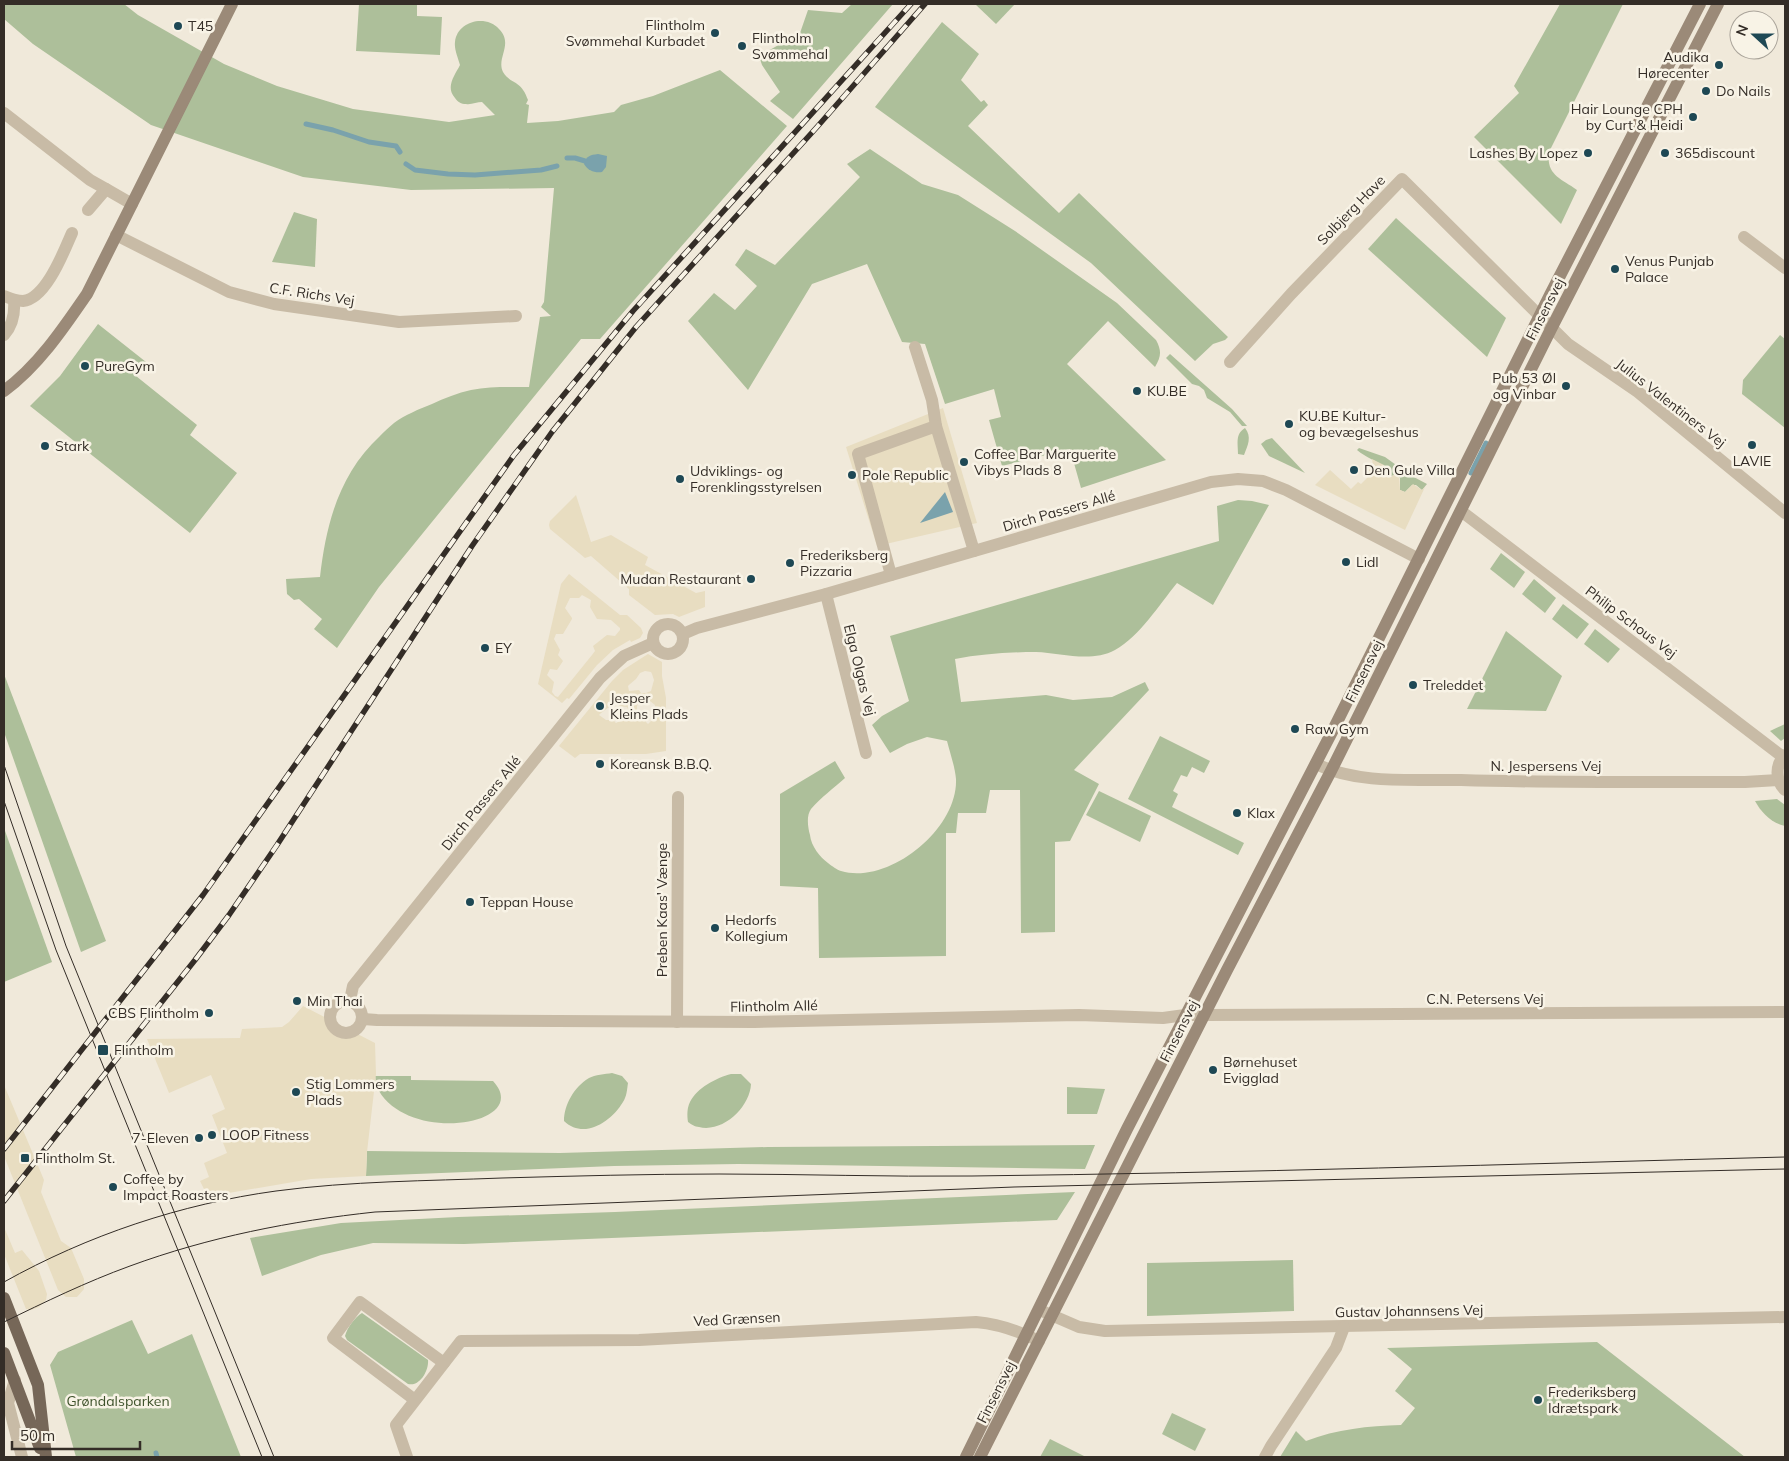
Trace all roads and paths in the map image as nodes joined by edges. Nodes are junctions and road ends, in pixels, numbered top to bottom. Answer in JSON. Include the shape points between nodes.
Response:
{"nodes":[{"id":1,"x":232,"y":4,"type":"edge"},
{"id":2,"x":1700,"y":4,"type":"edge"},
{"id":3,"x":1718,"y":4,"type":"edge"},
{"id":4,"x":4,"y":113,"type":"edge"},
{"id":5,"x":106,"y":189,"type":"junction"},
{"id":6,"x":132,"y":204,"type":"junction"},
{"id":7,"x":88,"y":210,"type":"dead end"},
{"id":8,"x":72,"y":233,"type":"dead end"},
{"id":9,"x":116,"y":235,"type":"junction"},
{"id":10,"x":1744,"y":236,"type":"dead end"},
{"id":11,"x":1785,"y":268,"type":"edge"},
{"id":12,"x":9,"y":298,"type":"edge"},
{"id":13,"x":516,"y":316,"type":"dead end"},
{"id":14,"x":1539,"y":317,"type":"junction"},
{"id":15,"x":1551,"y":329,"type":"junction"},
{"id":16,"x":4,"y":335,"type":"edge"},
{"id":17,"x":915,"y":347,"type":"dead end"},
{"id":18,"x":1230,"y":362,"type":"dead end"},
{"id":19,"x":4,"y":391,"type":"edge"},
{"id":20,"x":936,"y":426,"type":"junction"},
{"id":21,"x":1460,"y":511,"type":"junction"},
{"id":22,"x":1785,"y":513,"type":"edge"},
{"id":23,"x":974,"y":551,"type":"junction"},
{"id":24,"x":1420,"y":558,"type":"junction"},
{"id":25,"x":1432,"y":565,"type":"junction"},
{"id":26,"x":891,"y":575,"type":"junction"},
{"id":27,"x":826,"y":594,"type":"junction"},
{"id":28,"x":683,"y":634,"type":"junction"},
{"id":29,"x":653,"y":643,"type":"junction"},
{"id":30,"x":866,"y":753,"type":"dead end"},
{"id":31,"x":1784,"y":756,"type":"edge"},
{"id":32,"x":1316,"y":764,"type":"junction"},
{"id":33,"x":1331,"y":771,"type":"junction"},
{"id":34,"x":1782,"y":785,"type":"edge"},
{"id":35,"x":678,"y":797,"type":"dead end"},
{"id":36,"x":350,"y":1000,"type":"junction"},
{"id":37,"x":1785,"y":1012,"type":"edge"},
{"id":38,"x":1204,"y":1014,"type":"junction"},
{"id":39,"x":1185,"y":1015,"type":"junction"},
{"id":40,"x":363,"y":1019,"type":"junction"},
{"id":41,"x":676,"y":1022,"type":"junction"},
{"id":42,"x":4,"y":1298,"type":"edge"},
{"id":43,"x":1038,"y":1309,"type":"junction"},
{"id":44,"x":1052,"y":1315,"type":"junction"},
{"id":45,"x":1785,"y":1317,"type":"edge"},
{"id":46,"x":1344,"y":1327,"type":"junction"},
{"id":47,"x":1025,"y":1334,"type":"junction"},
{"id":48,"x":1039,"y":1341,"type":"junction"},
{"id":49,"x":4,"y":1353,"type":"edge"},
{"id":50,"x":444,"y":1363,"type":"junction"},
{"id":51,"x":15,"y":1380,"type":"junction"},
{"id":52,"x":415,"y":1400,"type":"junction"},
{"id":53,"x":22,"y":1457,"type":"edge"},
{"id":54,"x":45,"y":1457,"type":"edge"},
{"id":55,"x":408,"y":1457,"type":"edge"},
{"id":56,"x":966,"y":1457,"type":"edge"},
{"id":57,"x":980,"y":1457,"type":"edge"},
{"id":58,"x":1265,"y":1457,"type":"edge"}],
"edges":[{"from":1,"to":6,"type":"street"},
{"from":2,"to":14,"type":"street","name":"Finsensvej"},
{"from":3,"to":15,"type":"street","name":"Finsensvej"},
{"from":4,"to":5,"type":"street"},
{"from":5,"to":6,"type":"street"},
{"from":5,"to":7,"type":"street"},
{"from":6,"to":9,"type":"street"},
{"from":8,"to":12,"type":"street","via":[[54,273],[43,288],[26,300]]},
{"from":9,"to":13,"type":"street","name":"C.F. Richs Vej","via":[[229,292],[274,304],[399,322]]},
{"from":9,"to":19,"type":"street","via":[[87,294],[60,333]]},
{"from":10,"to":11,"type":"street"},
{"from":12,"to":16,"type":"street","via":[[15,314]]},
{"from":14,"to":15,"type":"street","name":"Julius Valentiners Vej"},
{"from":14,"to":18,"type":"street","name":"Solbjerg Have","via":[[1402,179]]},
{"from":14,"to":24,"type":"street","name":"Finsensvej"},
{"from":15,"to":21,"type":"street","name":"Finsensvej"},
{"from":15,"to":22,"type":"street","name":"Julius Valentiners Vej","via":[[1638,392]]},
{"from":17,"to":20,"type":"street","via":[[932,400]]},
{"from":20,"to":23,"type":"street"},
{"from":20,"to":26,"type":"street","via":[[858,454]]},
{"from":21,"to":25,"type":"street","name":"Finsensvej"},
{"from":21,"to":31,"type":"street","name":"Philip Schous Vej"},
{"from":23,"to":24,"type":"street","name":"Dirch Passers Allé","via":[[1211,482],[1238,479],[1263,481],[1286,490]]},
{"from":23,"to":26,"type":"street","name":"Dirch Passers Allé"},
{"from":24,"to":25,"type":"street","name":"Dirch Passers Allé"},
{"from":24,"to":32,"type":"street","name":"Finsensvej"},
{"from":25,"to":33,"type":"street","name":"Finsensvej"},
{"from":26,"to":27,"type":"street","name":"Dirch Passers Allé"},
{"from":27,"to":28,"type":"street","name":"Dirch Passers Allé"},
{"from":27,"to":30,"type":"street","name":"Elga Olgas Vej"},
{"from":28,"to":29,"type":"street","via":[[675,625],[663,624],[654,633]]},
{"from":28,"to":29,"type":"street","via":[[682,645],[674,653],[663,653]]},
{"from":29,"to":36,"type":"street","name":"Dirch Passers Allé","via":[[624,656],[600,678],[353,986]]},
{"from":31,"to":34,"type":"street","via":[[1778,764]]},
{"from":32,"to":33,"type":"street","name":"N. Jespersens Vej"},
{"from":32,"to":39,"type":"street","name":"Finsensvej"},
{"from":33,"to":34,"type":"street","name":"N. Jespersens Vej","via":[[1360,778]]},
{"from":33,"to":38,"type":"street","name":"Finsensvej"},
{"from":35,"to":41,"type":"street","name":"Preben Kaas' Vænge"},
{"from":36,"to":40,"type":"street","via":[[360,1007]]},
{"from":36,"to":40,"type":"street","via":[[334,1006],[330,1016],[332,1026],[349,1033],[356,1030]]},
{"from":37,"to":38,"type":"street","name":"C.N. Petersens Vej"},
{"from":38,"to":39,"type":"street","name":"C.N. Petersens Vej"},
{"from":38,"to":44,"type":"street","name":"Finsensvej"},
{"from":39,"to":41,"type":"street","name":"Flintholm Allé","via":[[1163,1018],[1079,1015]]},
{"from":39,"to":43,"type":"street","name":"Finsensvej"},
{"from":40,"to":41,"type":"street","name":"Flintholm Allé"},
{"from":42,"to":54,"type":"main road","via":[[38,1385]]},
{"from":43,"to":44,"type":"street","name":"Gustav Johannsens Vej"},
{"from":43,"to":47,"type":"street","name":"Finsensvej"},
{"from":44,"to":46,"type":"street","name":"Gustav Johannsens Vej","via":[[1079,1327],[1105,1331]]},
{"from":44,"to":48,"type":"street","name":"Finsensvej"},
{"from":45,"to":46,"type":"street","name":"Gustav Johannsens Vej"},
{"from":46,"to":58,"type":"street","via":[[1336,1348]]},
{"from":47,"to":48,"type":"street","name":"Ved Grænsen"},
{"from":47,"to":50,"type":"street","name":"Ved Grænsen","via":[[976,1322],[639,1340],[461,1341]]},
{"from":47,"to":56,"type":"street","name":"Finsensvej"},
{"from":48,"to":57,"type":"street","name":"Finsensvej"},
{"from":49,"to":51,"type":"main road"},
{"from":50,"to":52,"type":"street","name":"Ved Grænsen"},
{"from":50,"to":52,"type":"street","via":[[360,1302],[333,1338]]},
{"from":51,"to":53,"type":"street","via":[[8,1404]]},
{"from":51,"to":54,"type":"main road"},
{"from":52,"to":55,"type":"street","name":"Ved Grænsen","via":[[396,1425]]}]}
